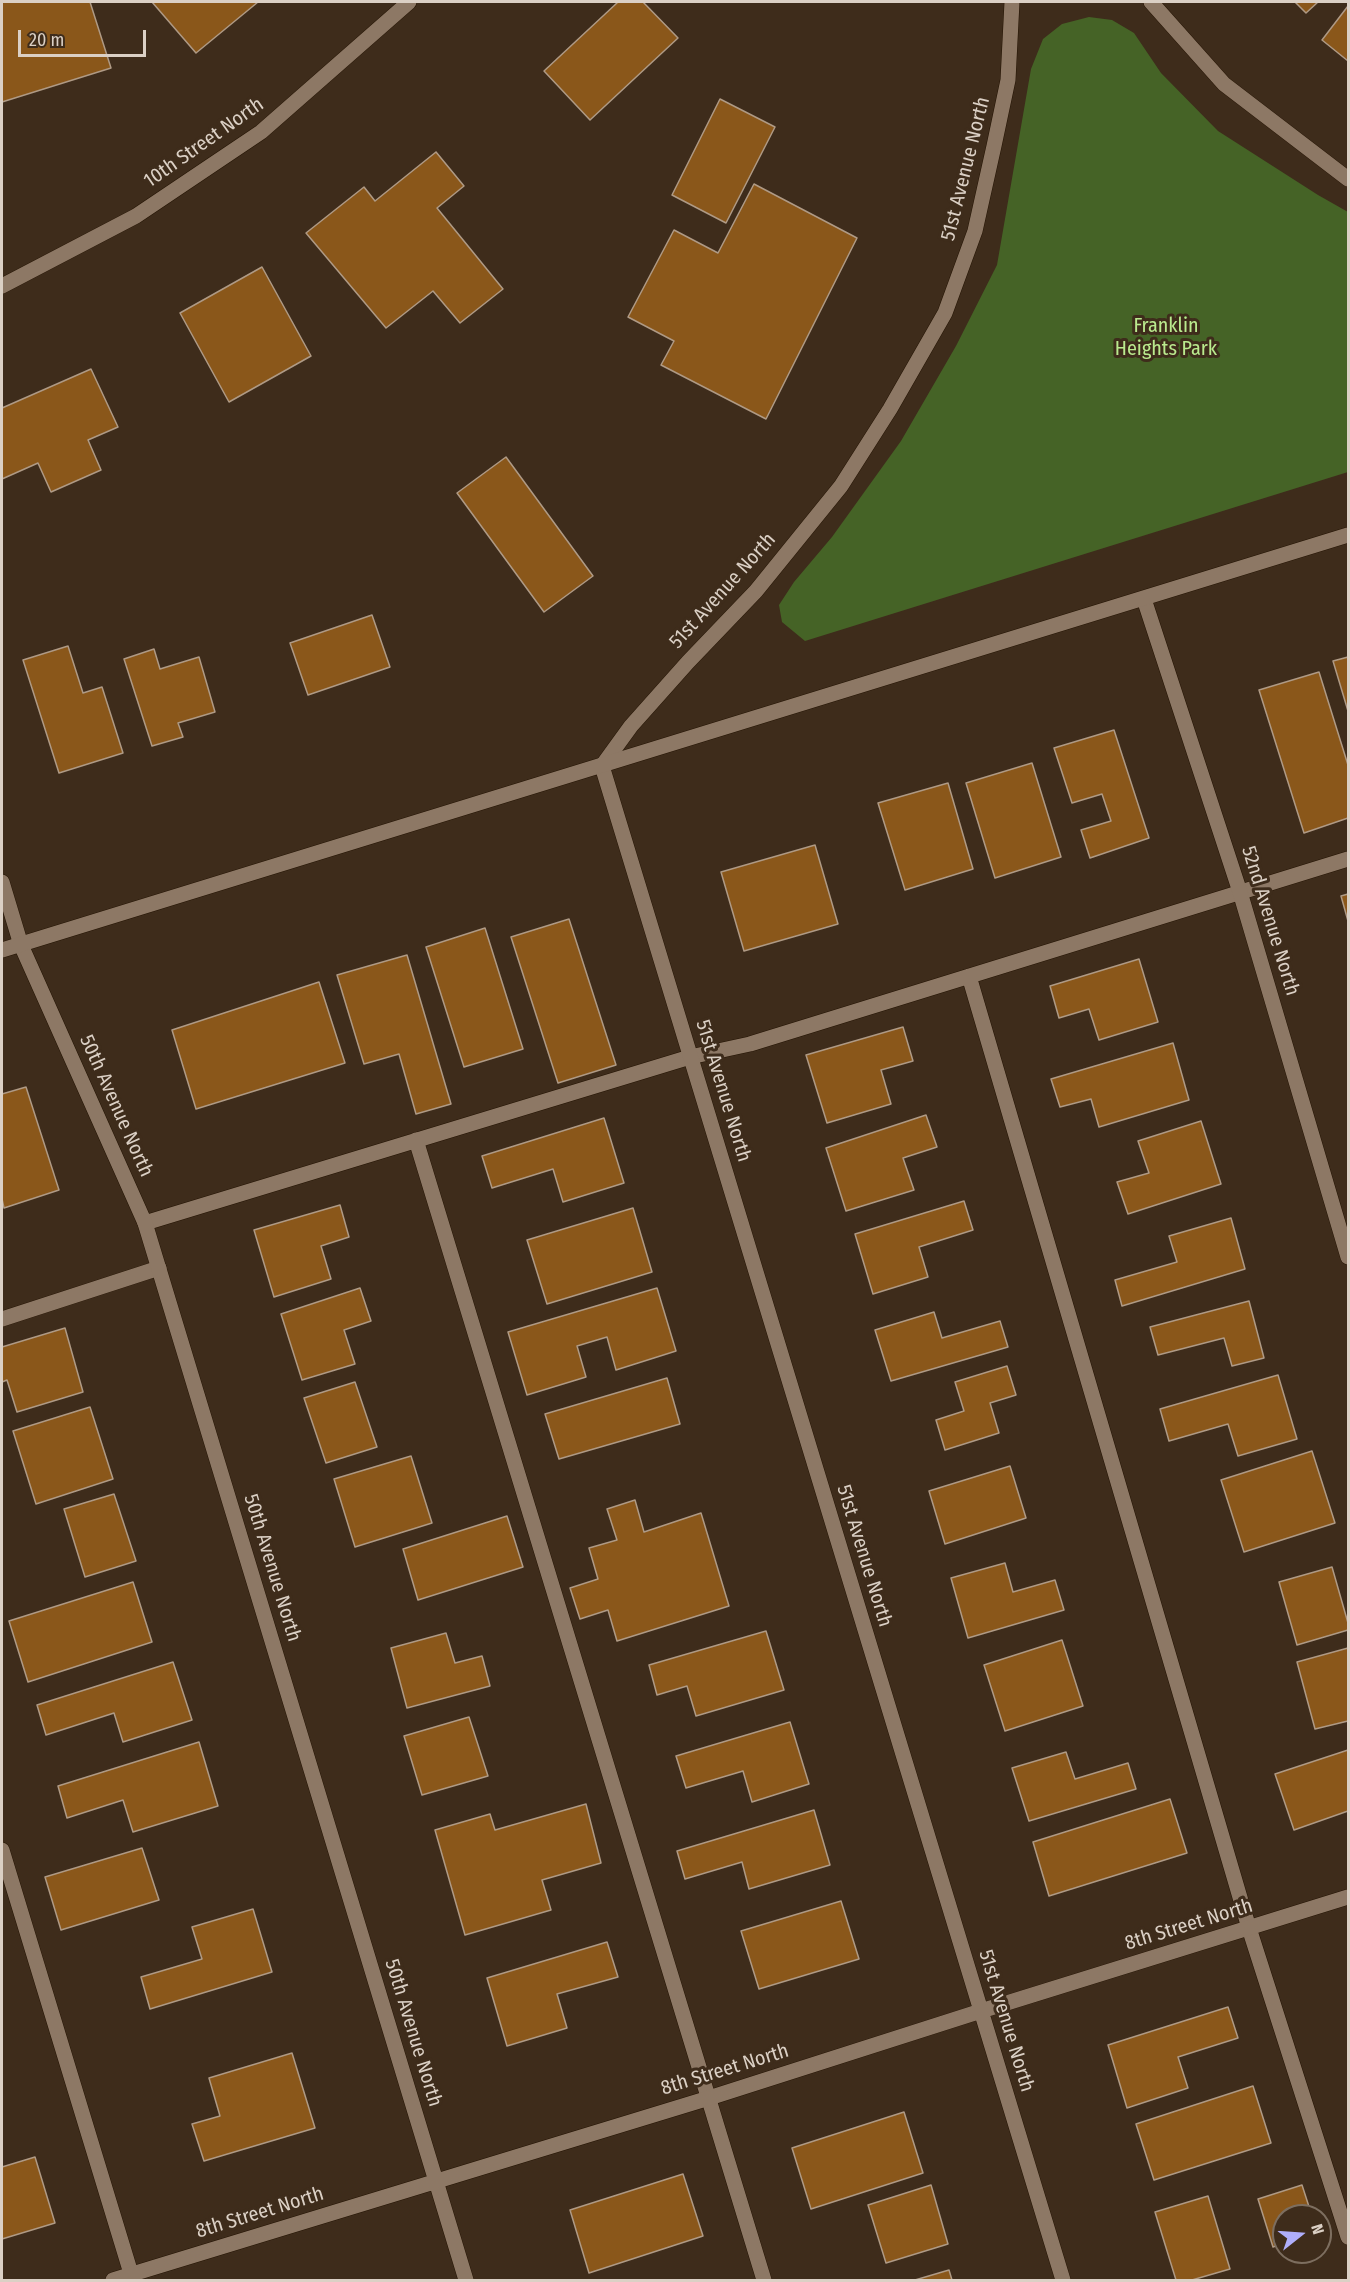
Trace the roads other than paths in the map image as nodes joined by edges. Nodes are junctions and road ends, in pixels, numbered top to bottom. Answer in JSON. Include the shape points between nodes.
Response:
{"nodes":[{"id":1,"x":409,"y":2,"type":"edge"},
{"id":2,"x":1012,"y":2,"type":"edge"},
{"id":3,"x":1150,"y":2,"type":"edge"},
{"id":4,"x":1348,"y":179,"type":"edge"},
{"id":5,"x":2,"y":286,"type":"edge"},
{"id":6,"x":1348,"y":536,"type":"edge"},
{"id":7,"x":1144,"y":599,"type":"junction"},
{"id":8,"x":602,"y":766,"type":"junction"},
{"id":9,"x":1348,"y":859,"type":"edge"},
{"id":10,"x":2,"y":882,"type":"edge"},
{"id":11,"x":1240,"y":892,"type":"junction"},
{"id":12,"x":21,"y":945,"type":"junction"},
{"id":13,"x":2,"y":951,"type":"edge"},
{"id":14,"x":969,"y":976,"type":"junction"},
{"id":15,"x":690,"y":1057,"type":"junction"},
{"id":16,"x":416,"y":1140,"type":"junction"},
{"id":17,"x":145,"y":1223,"type":"junction"},
{"id":18,"x":1348,"y":1257,"type":"edge"},
{"id":19,"x":159,"y":1268,"type":"junction"},
{"id":20,"x":2,"y":1319,"type":"edge"},
{"id":21,"x":2,"y":1850,"type":"edge"},
{"id":22,"x":1348,"y":1897,"type":"edge"},
{"id":23,"x":1249,"y":1928,"type":"junction"},
{"id":24,"x":981,"y":2011,"type":"junction"},
{"id":25,"x":709,"y":2098,"type":"junction"},
{"id":26,"x":436,"y":2180,"type":"junction"},
{"id":27,"x":1348,"y":2237,"type":"edge"},
{"id":28,"x":132,"y":2278,"type":"edge"},
{"id":29,"x":113,"y":2280,"type":"edge"},
{"id":30,"x":466,"y":2280,"type":"edge"},
{"id":31,"x":764,"y":2280,"type":"edge"},
{"id":32,"x":1063,"y":2280,"type":"edge"}],
"edges":[{"from":1,"to":5,"type":"street","name":"10th Street North","via":[[261,132],[136,216]]},
{"from":2,"to":8,"type":"street","name":"51st Avenue North","via":[[1008,80],[994,146],[975,231],[945,313],[841,486],[756,591],[631,726]]},
{"from":3,"to":4,"type":"street","via":[[1224,84]]},
{"from":6,"to":7,"type":"street"},
{"from":7,"to":8,"type":"street"},
{"from":7,"to":11,"type":"street","name":"52nd Avenue North"},
{"from":8,"to":12,"type":"street"},
{"from":8,"to":15,"type":"street","name":"51st Avenue North"},
{"from":9,"to":11,"type":"street"},
{"from":10,"to":12,"type":"street","name":"50th Avenue North"},
{"from":11,"to":14,"type":"street"},
{"from":11,"to":18,"type":"street","name":"52nd Avenue North"},
{"from":12,"to":13,"type":"street"},
{"from":12,"to":17,"type":"street","name":"50th Avenue North"},
{"from":14,"to":15,"type":"street","via":[[750,1044]]},
{"from":14,"to":23,"type":"street"},
{"from":15,"to":16,"type":"street"},
{"from":15,"to":24,"type":"street","name":"51st Avenue North"},
{"from":16,"to":17,"type":"street"},
{"from":16,"to":25,"type":"street"},
{"from":17,"to":19,"type":"street","name":"50th Avenue North"},
{"from":19,"to":20,"type":"street"},
{"from":19,"to":26,"type":"street","name":"50th Avenue North"},
{"from":21,"to":28,"type":"street"},
{"from":22,"to":23,"type":"street","name":"8th Street North"},
{"from":23,"to":24,"type":"street","name":"8th Street North"},
{"from":23,"to":27,"type":"street"},
{"from":24,"to":25,"type":"street","name":"8th Street North"},
{"from":24,"to":32,"type":"street","name":"51st Avenue North"},
{"from":25,"to":26,"type":"street","name":"8th Street North"},
{"from":25,"to":31,"type":"street"},
{"from":26,"to":28,"type":"street","name":"8th Street North"},
{"from":26,"to":30,"type":"street","name":"50th Avenue North"},
{"from":28,"to":29,"type":"street","name":"8th Street North"}]}
